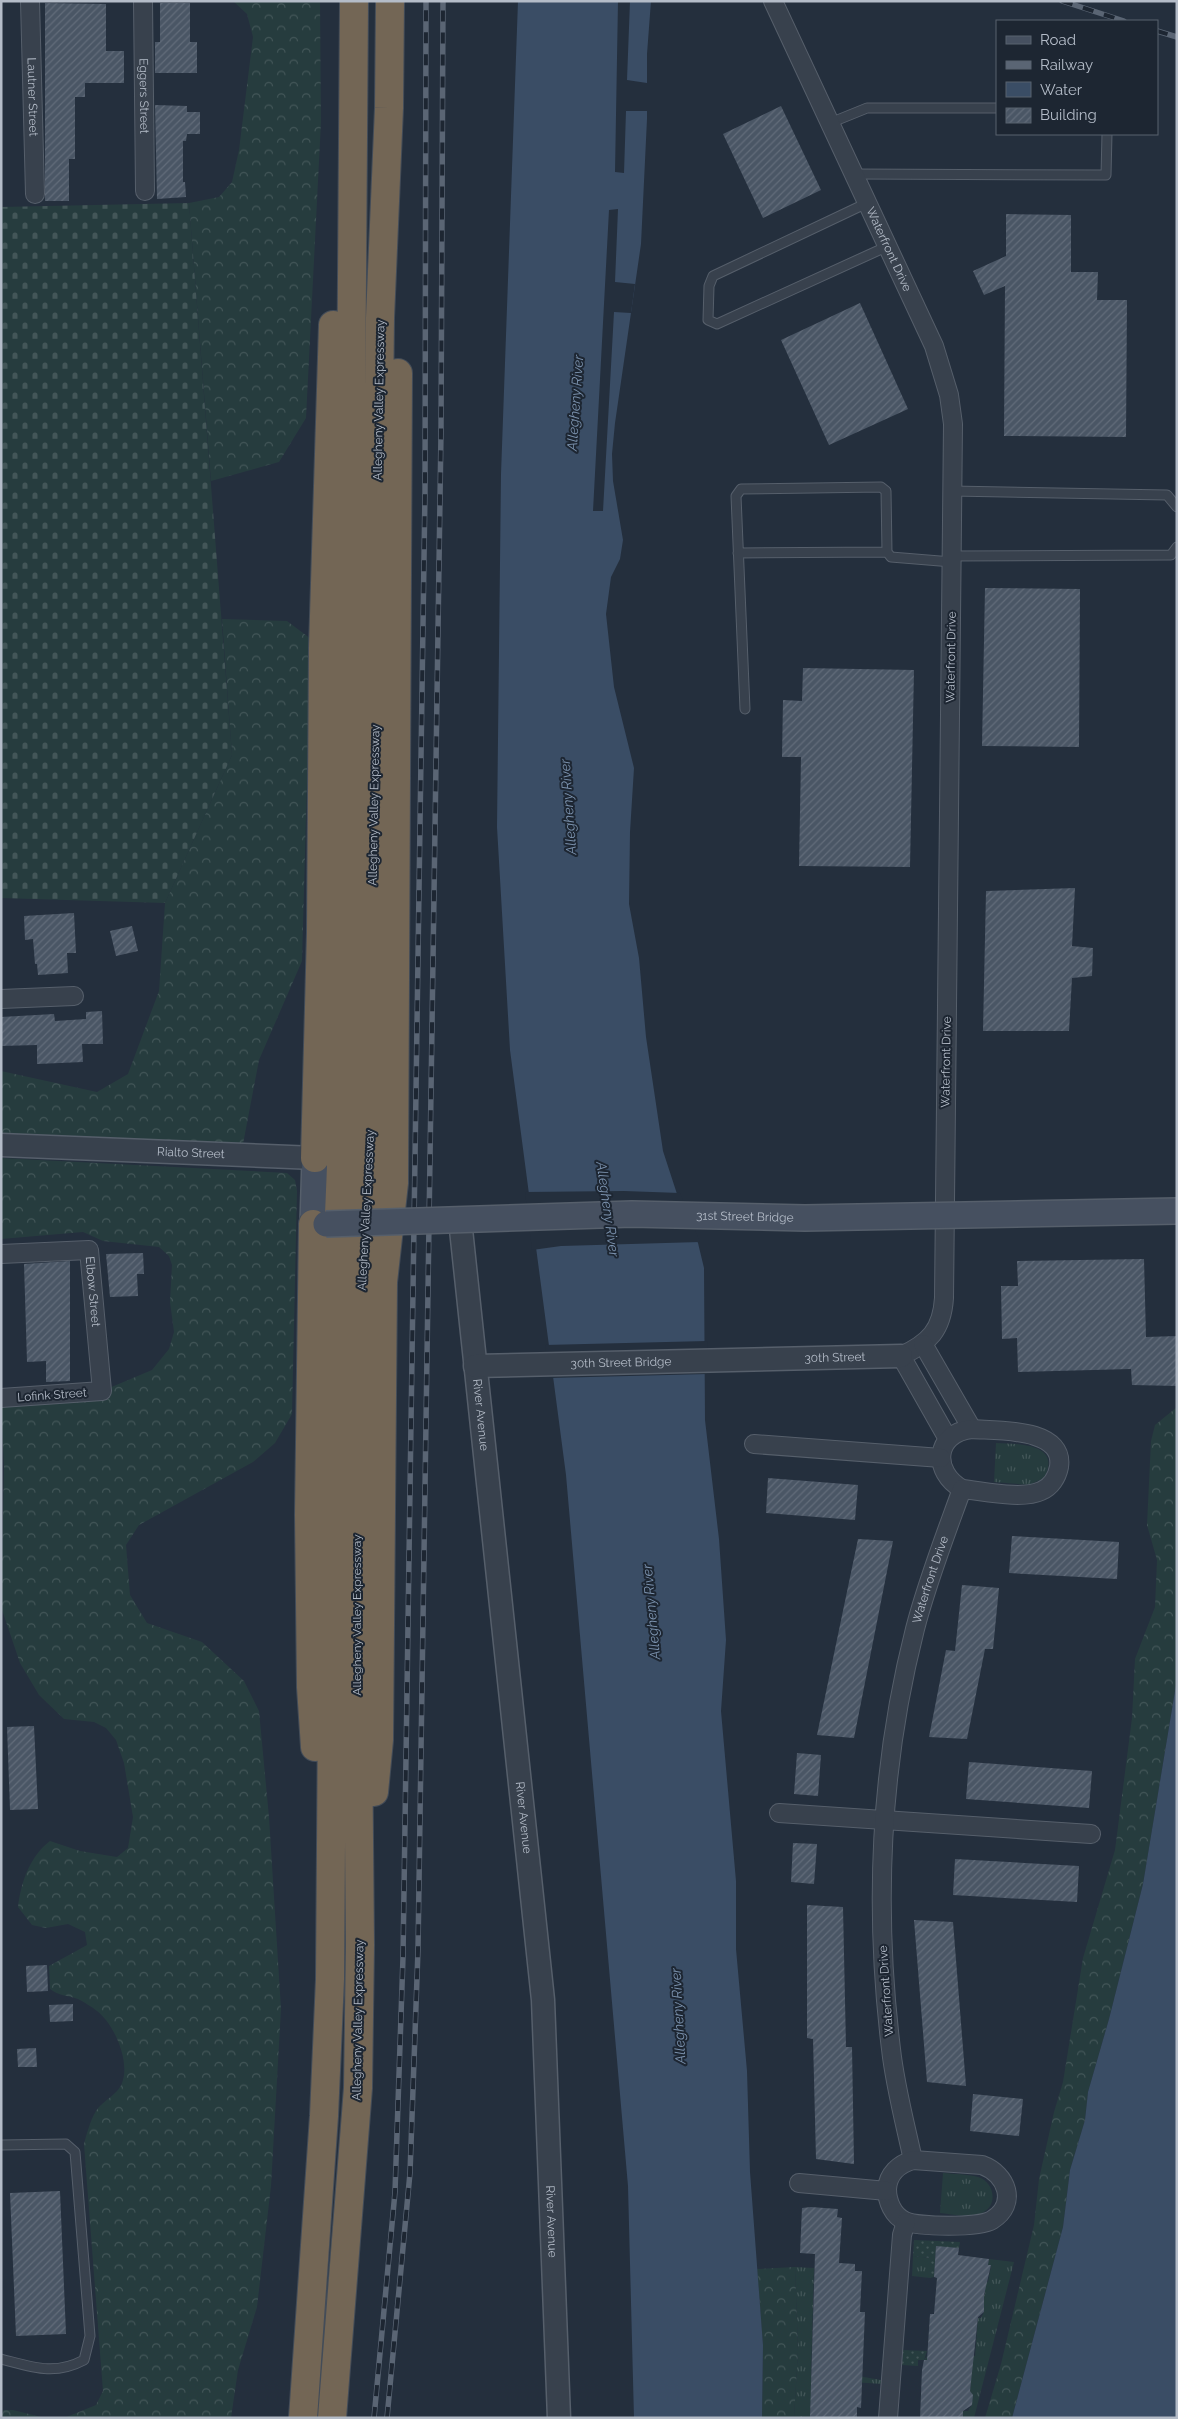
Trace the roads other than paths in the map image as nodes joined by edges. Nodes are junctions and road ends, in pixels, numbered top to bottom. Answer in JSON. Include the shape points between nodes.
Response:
{"nodes":[{"id":1,"x":30,"y":1,"type":"edge"},
{"id":2,"x":143,"y":1,"type":"edge"},
{"id":3,"x":353,"y":1,"type":"edge"},
{"id":4,"x":390,"y":1,"type":"edge"},
{"id":5,"x":773,"y":1,"type":"edge"},
{"id":6,"x":389,"y":108,"type":"junction"},
{"id":7,"x":996,"y":108,"type":"edge"},
{"id":8,"x":830,"y":123,"type":"junction"},
{"id":9,"x":1107,"y":135,"type":"edge"},
{"id":10,"x":854,"y":174,"type":"junction"},
{"id":11,"x":145,"y":191,"type":"dead end"},
{"id":12,"x":35,"y":194,"type":"dead end"},
{"id":13,"x":868,"y":203,"type":"junction"},
{"id":14,"x":888,"y":246,"type":"junction"},
{"id":15,"x":952,"y":491,"type":"junction"},
{"id":16,"x":1177,"y":507,"type":"edge"},
{"id":17,"x":1177,"y":547,"type":"edge"},
{"id":18,"x":887,"y":552,"type":"junction"},
{"id":19,"x":738,"y":553,"type":"junction"},
{"id":20,"x":952,"y":559,"type":"junction"},
{"id":21,"x":745,"y":709,"type":"dead end"},
{"id":22,"x":74,"y":996,"type":"dead end"},
{"id":23,"x":1,"y":999,"type":"edge"},
{"id":24,"x":1,"y":1145,"type":"edge"},
{"id":25,"x":315,"y":1158,"type":"junction"},
{"id":26,"x":1177,"y":1211,"type":"edge"},
{"id":27,"x":460,"y":1220,"type":"junction"},
{"id":28,"x":389,"y":1223,"type":"junction"},
{"id":29,"x":319,"y":1224,"type":"junction"},
{"id":30,"x":1,"y":1254,"type":"edge"},
{"id":31,"x":923,"y":1344,"type":"junction"},
{"id":32,"x":901,"y":1356,"type":"junction"},
{"id":33,"x":768,"y":1358,"type":"joint"},
{"id":34,"x":475,"y":1366,"type":"junction"},
{"id":35,"x":102,"y":1391,"type":"joint"},
{"id":36,"x":1,"y":1398,"type":"edge"},
{"id":37,"x":972,"y":1429,"type":"junction"},
{"id":38,"x":948,"y":1439,"type":"junction"},
{"id":39,"x":754,"y":1444,"type":"dead end"},
{"id":40,"x":941,"y":1458,"type":"junction"},
{"id":41,"x":962,"y":1490,"type":"junction"},
{"id":42,"x":778,"y":1813,"type":"dead end"},
{"id":43,"x":884,"y":1821,"type":"junction"},
{"id":44,"x":1091,"y":1834,"type":"dead end"},
{"id":45,"x":360,"y":1945,"type":"junction"},
{"id":46,"x":330,"y":1979,"type":"junction"},
{"id":47,"x":1,"y":2145,"type":"edge"},
{"id":48,"x":913,"y":2160,"type":"junction"},
{"id":49,"x":800,"y":2183,"type":"dead end"},
{"id":50,"x":887,"y":2191,"type":"junction"},
{"id":51,"x":906,"y":2222,"type":"junction"},
{"id":52,"x":1,"y":2359,"type":"edge"},
{"id":53,"x":303,"y":2418,"type":"edge"},
{"id":54,"x":332,"y":2418,"type":"edge"},
{"id":55,"x":559,"y":2418,"type":"edge"},
{"id":56,"x":888,"y":2418,"type":"edge"}],
"edges":[{"from":1,"to":12,"type":"street","name":"Lautner Street"},
{"from":2,"to":11,"type":"street","name":"Eggers Street"},
{"from":3,"to":25,"type":"highway","via":[[338,180],[323,648]]},
{"from":3,"to":46,"type":"highway","name":"Allegheny Valley Expressway","via":[[348,815],[344,1093],[335,1312]]},
{"from":4,"to":6,"type":"highway","name":"Allegheny Valley Expressway"},
{"from":5,"to":8,"type":"street","name":"Waterfront Drive"},
{"from":6,"to":28,"type":"highway","via":[[396,164],[398,400],[394,1184]]},
{"from":6,"to":45,"type":"highway","name":"Allegheny Valley Expressway","via":[[380,318],[371,1091],[356,1523]]},
{"from":7,"to":8,"type":"lane","via":[[867,108]]},
{"from":8,"to":10,"type":"street","name":"Waterfront Drive"},
{"from":9,"to":10,"type":"lane","via":[[1106,175]]},
{"from":10,"to":13,"type":"street","name":"Waterfront Drive"},
{"from":13,"to":14,"type":"street","name":"Waterfront Drive"},
{"from":13,"to":14,"type":"lane","via":[[713,276],[709,286],[708,320],[717,324]]},
{"from":14,"to":15,"type":"street","name":"Waterfront Drive","via":[[943,369],[953,424]]},
{"from":15,"to":16,"type":"lane","via":[[1167,495]]},
{"from":15,"to":20,"type":"street","name":"Waterfront Drive"},
{"from":17,"to":20,"type":"lane","via":[[1171,555]]},
{"from":18,"to":19,"type":"lane"},
{"from":18,"to":19,"type":"lane","via":[[886,491],[881,486],[741,489],[736,496]]},
{"from":18,"to":20,"type":"lane","via":[[891,557]]},
{"from":19,"to":21,"type":"lane"},
{"from":20,"to":31,"type":"street","name":"Waterfront Drive","via":[[944,1298],[943,1314],[936,1330]]},
{"from":22,"to":23,"type":"street"},
{"from":24,"to":25,"type":"street","name":"Rialto Street"},
{"from":25,"to":29,"type":"main road"},
{"from":26,"to":27,"type":"main road","name":"31st Street Bridge","bridge":true,"via":[[805,1218],[632,1214]]},
{"from":27,"to":28,"type":"main road","name":"31st Street Bridge","bridge":true},
{"from":27,"to":34,"type":"street","name":"River Avenue"},
{"from":28,"to":29,"type":"main road","name":"31st Street Bridge","bridge":true},
{"from":28,"to":45,"type":"highway","via":[[383,1282],[379,1740]]},
{"from":29,"to":46,"type":"highway","via":[[309,1515],[311,1687]]},
{"from":30,"to":35,"type":"street","name":"Elbow Street","via":[[88,1250]]},
{"from":31,"to":32,"type":"street","name":"Waterfront Drive"},
{"from":31,"to":37,"type":"street"},
{"from":32,"to":33,"type":"street","name":"30th Street"},
{"from":32,"to":38,"type":"street"},
{"from":33,"to":34,"type":"street","name":"30th Street Bridge"},
{"from":34,"to":55,"type":"street","name":"River Avenue","via":[[543,2000]]},
{"from":35,"to":36,"type":"street","name":"Lofink Street"},
{"from":37,"to":38,"type":"street","via":[[962,1430]]},
{"from":37,"to":41,"type":"street","via":[[1040,1437],[1057,1452],[1058,1473],[1042,1491],[1027,1495]]},
{"from":38,"to":40,"type":"street"},
{"from":39,"to":40,"type":"street"},
{"from":40,"to":41,"type":"street","via":[[945,1476]]},
{"from":41,"to":43,"type":"street","name":"Waterfront Drive","via":[[915,1629],[895,1722]]},
{"from":42,"to":43,"type":"street"},
{"from":43,"to":44,"type":"street"},
{"from":43,"to":48,"type":"street","name":"Waterfront Drive","via":[[883,1962],[891,2050]]},
{"from":45,"to":54,"type":"highway","name":"Allegheny Valley Expressway","via":[[358,2088]]},
{"from":46,"to":53,"type":"highway","name":"Allegheny Valley Expressway"},
{"from":47,"to":52,"type":"lane","via":[[66,2144],[76,2152],[90,2336],[84,2360],[72,2366],[43,2370]]},
{"from":48,"to":50,"type":"street","via":[[903,2163],[891,2175]]},
{"from":48,"to":51,"type":"street","via":[[982,2165],[993,2169],[1006,2188],[1006,2200],[1001,2212],[991,2221],[978,2225]]},
{"from":49,"to":50,"type":"street"},
{"from":50,"to":51,"type":"street","via":[[894,2211]]},
{"from":51,"to":56,"type":"street","via":[[902,2235]]}]}
